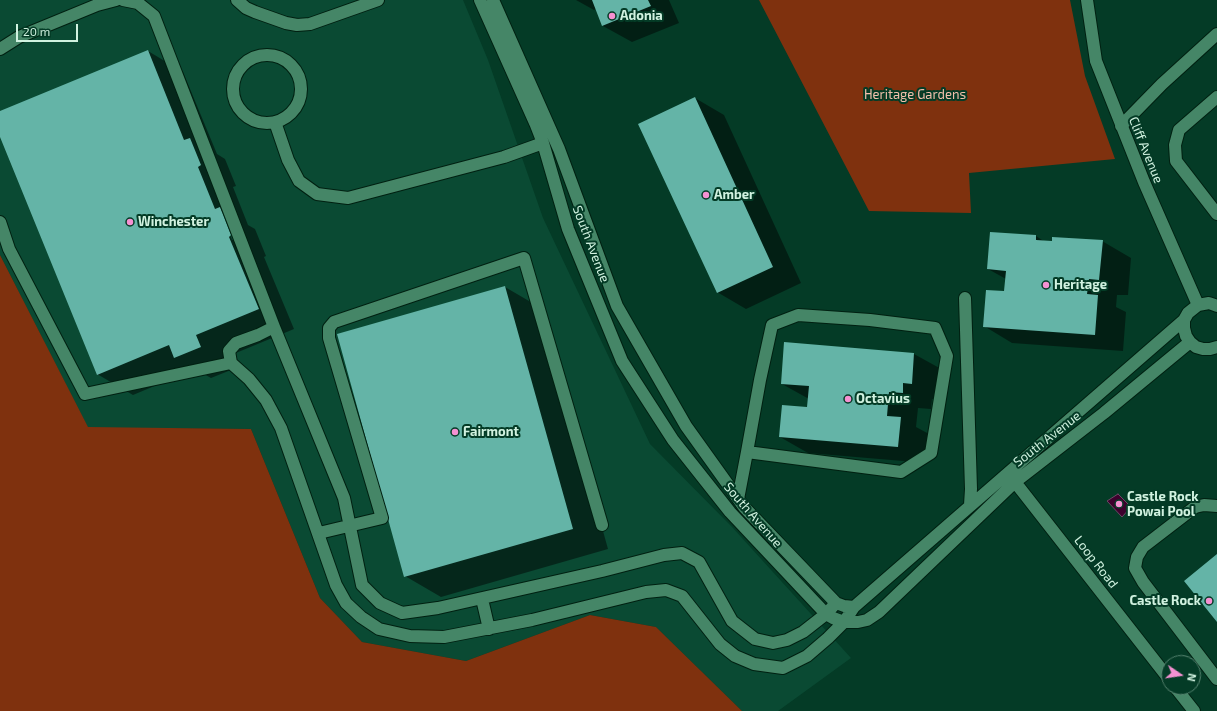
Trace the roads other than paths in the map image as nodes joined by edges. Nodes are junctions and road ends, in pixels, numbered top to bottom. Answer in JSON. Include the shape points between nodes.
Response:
{"nodes":[{"id":1,"x":116,"y":0,"type":"edge"},
{"id":2,"x":122,"y":0,"type":"edge"},
{"id":3,"x":237,"y":0,"type":"edge"},
{"id":4,"x":378,"y":0,"type":"edge"},
{"id":5,"x":480,"y":0,"type":"edge"},
{"id":6,"x":493,"y":0,"type":"edge"},
{"id":7,"x":1087,"y":0,"type":"edge"},
{"id":8,"x":1217,"y":34,"type":"edge"},
{"id":9,"x":0,"y":49,"type":"edge"},
{"id":10,"x":1217,"y":97,"type":"edge"},
{"id":11,"x":275,"y":122,"type":"junction"},
{"id":12,"x":1121,"y":126,"type":"junction"},
{"id":13,"x":543,"y":143,"type":"junction"},
{"id":14,"x":1217,"y":214,"type":"edge"},
{"id":15,"x":0,"y":222,"type":"edge"},
{"id":16,"x":965,"y":298,"type":"dead end"},
{"id":17,"x":1198,"y":305,"type":"junction"},
{"id":18,"x":1217,"y":306,"type":"edge"},
{"id":19,"x":1184,"y":320,"type":"junction"},
{"id":20,"x":274,"y":328,"type":"junction"},
{"id":21,"x":1190,"y":342,"type":"junction"},
{"id":22,"x":1217,"y":347,"type":"edge"},
{"id":23,"x":230,"y":363,"type":"junction"},
{"id":24,"x":747,"y":452,"type":"junction"},
{"id":25,"x":1015,"y":482,"type":"junction"},
{"id":26,"x":738,"y":499,"type":"junction"},
{"id":27,"x":970,"y":505,"type":"junction"},
{"id":28,"x":1217,"y":506,"type":"edge"},
{"id":29,"x":349,"y":525,"type":"junction"},
{"id":30,"x":602,"y":526,"type":"dead end"},
{"id":31,"x":319,"y":532,"type":"junction"},
{"id":32,"x":482,"y":599,"type":"junction"},
{"id":33,"x":836,"y":603,"type":"junction"},
{"id":34,"x":854,"y":607,"type":"junction"},
{"id":35,"x":826,"y":614,"type":"junction"},
{"id":36,"x":844,"y":622,"type":"junction"},
{"id":37,"x":489,"y":629,"type":"junction"},
{"id":38,"x":1161,"y":669,"type":"edge"},
{"id":39,"x":1217,"y":679,"type":"edge"},
{"id":40,"x":1182,"y":695,"type":"edge"},
{"id":41,"x":1194,"y":711,"type":"edge"}],
"edges":[{"from":1,"to":9,"type":"street","via":[[97,5],[19,37]]},
{"from":2,"to":20,"type":"street","via":[[138,3],[154,16]]},
{"from":3,"to":4,"type":"street","via":[[255,12],[286,24],[298,25],[310,24]]},
{"from":5,"to":13,"type":"street","name":"South Avenue"},
{"from":6,"to":26,"type":"street","via":[[559,149],[617,306],[686,426]]},
{"from":7,"to":12,"type":"street","name":"Cliff Avenue","via":[[1096,61]]},
{"from":8,"to":12,"type":"street"},
{"from":10,"to":14,"type":"street","via":[[1179,130],[1175,145],[1176,161]]},
{"from":11,"to":11,"type":"street","via":[[264,123],[245,115],[234,96],[233,85],[239,70],[250,59],[261,55],[273,55],[283,59],[292,66],[300,82],[299,98],[294,109],[286,117]]},
{"from":11,"to":13,"type":"street","via":[[288,160],[299,181],[318,194],[348,198]]},
{"from":12,"to":17,"type":"street","name":"Cliff Avenue"},
{"from":13,"to":35,"type":"street","name":"South Avenue","via":[[568,229],[622,362],[673,440],[730,512]]},
{"from":15,"to":23,"type":"street","via":[[9,249],[85,394]]},
{"from":16,"to":27,"type":"street","via":[[972,489]]},
{"from":17,"to":18,"type":"street","via":[[1209,303]]},
{"from":17,"to":19,"type":"street"},
{"from":19,"to":21,"type":"street","via":[[1186,336]]},
{"from":19,"to":27,"type":"street"},
{"from":20,"to":23,"type":"street","via":[[236,343],[229,351]]},
{"from":20,"to":29,"type":"street","via":[[344,498]]},
{"from":21,"to":22,"type":"street","via":[[1203,350]]},
{"from":21,"to":25,"type":"street","name":"South Avenue"},
{"from":23,"to":31,"type":"street","via":[[249,379],[266,400],[281,428]]},
{"from":24,"to":24,"type":"street","via":[[772,325],[798,315],[935,328],[948,356],[931,453],[901,472]]},
{"from":24,"to":26,"type":"street"},
{"from":25,"to":36,"type":"street","name":"South Avenue","via":[[879,612],[867,620]]},
{"from":25,"to":38,"type":"street","name":"Loop Road"},
{"from":26,"to":33,"type":"street"},
{"from":27,"to":34,"type":"street"},
{"from":28,"to":39,"type":"street","via":[[1196,507],[1143,547],[1137,557],[1136,568],[1143,582]]},
{"from":29,"to":30,"type":"street","via":[[382,518],[329,328],[334,322],[524,258]]},
{"from":29,"to":31,"type":"street"},
{"from":29,"to":32,"type":"street","via":[[362,585],[380,603],[402,614]]},
{"from":31,"to":37,"type":"street","via":[[336,585],[346,603],[379,629],[410,636],[444,637]]},
{"from":32,"to":35,"type":"street","via":[[664,555],[682,554],[699,562],[732,621],[755,639],[773,643],[787,640],[803,632]]},
{"from":32,"to":37,"type":"street"},
{"from":33,"to":34,"type":"street"},
{"from":33,"to":35,"type":"street"},
{"from":34,"to":36,"type":"street"},
{"from":35,"to":36,"type":"street","name":"South Avenue"},
{"from":36,"to":37,"type":"street","via":[[807,656],[783,668],[754,664],[735,656],[720,644],[682,596],[666,590],[646,592]]},
{"from":40,"to":41,"type":"street"}]}
